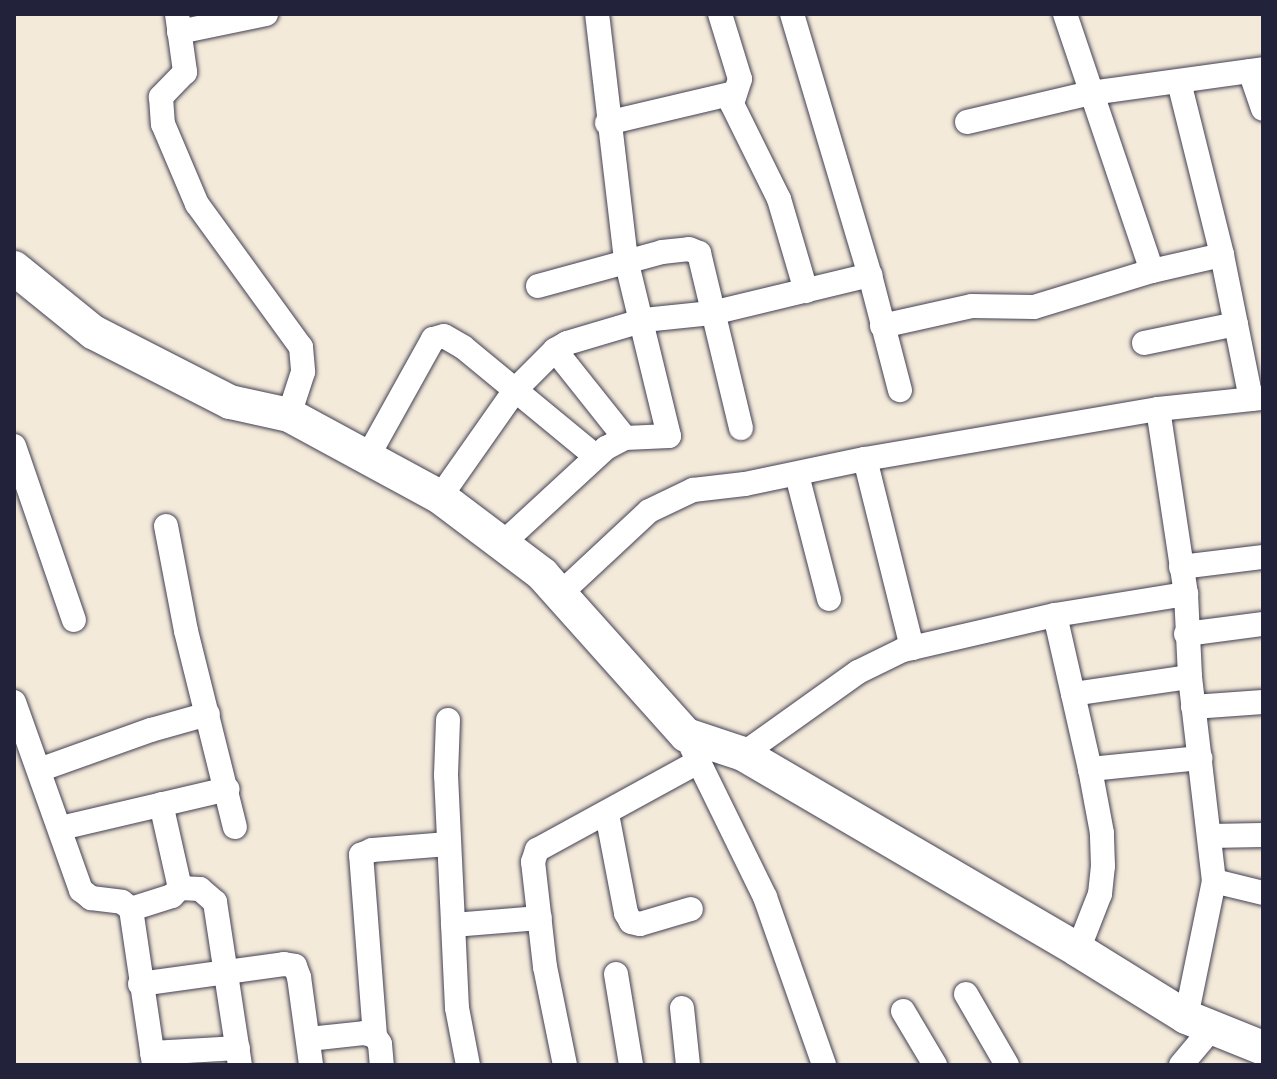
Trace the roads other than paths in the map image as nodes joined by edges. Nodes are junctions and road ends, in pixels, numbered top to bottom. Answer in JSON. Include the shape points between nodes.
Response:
{"nodes":[{"id":1,"x":266,"y":14,"type":"edge"},
{"id":2,"x":597,"y":14,"type":"edge"},
{"id":3,"x":720,"y":14,"type":"edge"},
{"id":4,"x":792,"y":14,"type":"edge"},
{"id":5,"x":1065,"y":14,"type":"edge"},
{"id":6,"x":178,"y":23,"type":"edge"},
{"id":7,"x":1256,"y":70,"type":"edge"},
{"id":8,"x":1179,"y":82,"type":"junction"},
{"id":9,"x":734,"y":93,"type":"junction"},
{"id":10,"x":1091,"y":93,"type":"junction"},
{"id":11,"x":1263,"y":109,"type":"edge"},
{"id":12,"x":967,"y":122,"type":"dead end"},
{"id":13,"x":607,"y":123,"type":"junction"},
{"id":14,"x":1222,"y":255,"type":"junction"},
{"id":15,"x":626,"y":260,"type":"junction"},
{"id":16,"x":14,"y":268,"type":"edge"},
{"id":17,"x":1152,"y":271,"type":"junction"},
{"id":18,"x":870,"y":275,"type":"junction"},
{"id":19,"x":538,"y":286,"type":"dead end"},
{"id":20,"x":806,"y":291,"type":"junction"},
{"id":21,"x":712,"y":313,"type":"junction"},
{"id":22,"x":644,"y":320,"type":"junction"},
{"id":23,"x":1236,"y":324,"type":"junction"},
{"id":24,"x":882,"y":326,"type":"junction"},
{"id":25,"x":1144,"y":343,"type":"dead end"},
{"id":26,"x":555,"y":350,"type":"junction"},
{"id":27,"x":516,"y":389,"type":"junction"},
{"id":28,"x":900,"y":390,"type":"dead end"},
{"id":29,"x":1257,"y":398,"type":"edge"},
{"id":30,"x":1158,"y":409,"type":"junction"},
{"id":31,"x":289,"y":415,"type":"junction"},
{"id":32,"x":741,"y":428,"type":"dead end"},
{"id":33,"x":625,"y":438,"type":"junction"},
{"id":34,"x":14,"y":446,"type":"edge"},
{"id":35,"x":368,"y":456,"type":"junction"},
{"id":36,"x":595,"y":456,"type":"junction"},
{"id":37,"x":865,"y":459,"type":"junction"},
{"id":38,"x":797,"y":475,"type":"junction"},
{"id":39,"x":440,"y":497,"type":"junction"},
{"id":40,"x":166,"y":526,"type":"dead end"},
{"id":41,"x":504,"y":542,"type":"junction"},
{"id":42,"x":1263,"y":557,"type":"edge"},
{"id":43,"x":1181,"y":567,"type":"junction"},
{"id":44,"x":561,"y":593,"type":"junction"},
{"id":45,"x":1186,"y":594,"type":"junction"},
{"id":46,"x":829,"y":599,"type":"dead end"},
{"id":47,"x":1055,"y":615,"type":"junction"},
{"id":48,"x":74,"y":620,"type":"dead end"},
{"id":49,"x":1263,"y":624,"type":"edge"},
{"id":50,"x":1186,"y":634,"type":"junction"},
{"id":51,"x":912,"y":648,"type":"junction"},
{"id":52,"x":1190,"y":677,"type":"junction"},
{"id":53,"x":1073,"y":694,"type":"junction"},
{"id":54,"x":14,"y":702,"type":"edge"},
{"id":55,"x":1263,"y":702,"type":"edge"},
{"id":56,"x":1193,"y":707,"type":"junction"},
{"id":57,"x":208,"y":714,"type":"junction"},
{"id":58,"x":448,"y":720,"type":"dead end"},
{"id":59,"x":692,"y":749,"type":"junction"},
{"id":60,"x":743,"y":754,"type":"junction"},
{"id":61,"x":28,"y":757,"type":"edge"},
{"id":62,"x":1200,"y":758,"type":"junction"},
{"id":63,"x":1090,"y":769,"type":"junction"},
{"id":64,"x":227,"y":789,"type":"junction"},
{"id":65,"x":161,"y":804,"type":"junction"},
{"id":66,"x":607,"y":814,"type":"junction"},
{"id":67,"x":235,"y":827,"type":"dead end"},
{"id":68,"x":61,"y":828,"type":"junction"},
{"id":69,"x":1263,"y":835,"type":"edge"},
{"id":70,"x":1209,"y":836,"type":"junction"},
{"id":71,"x":449,"y":844,"type":"junction"},
{"id":72,"x":1214,"y":881,"type":"junction"},
{"id":73,"x":180,"y":888,"type":"junction"},
{"id":74,"x":1263,"y":893,"type":"edge"},
{"id":75,"x":131,"y":909,"type":"junction"},
{"id":76,"x":691,"y":909,"type":"dead end"},
{"id":77,"x":540,"y":918,"type":"junction"},
{"id":78,"x":453,"y":925,"type":"junction"},
{"id":79,"x":1078,"y":950,"type":"junction"},
{"id":80,"x":226,"y":972,"type":"junction"},
{"id":81,"x":616,"y":974,"type":"dead end"},
{"id":82,"x":140,"y":984,"type":"junction"},
{"id":83,"x":966,"y":994,"type":"dead end"},
{"id":84,"x":682,"y":1008,"type":"dead end"},
{"id":85,"x":903,"y":1011,"type":"dead end"},
{"id":86,"x":1199,"y":1023,"type":"junction"},
{"id":87,"x":375,"y":1036,"type":"junction"},
{"id":88,"x":309,"y":1039,"type":"junction"},
{"id":89,"x":1263,"y":1048,"type":"edge"},
{"id":90,"x":239,"y":1056,"type":"edge"},
{"id":91,"x":153,"y":1059,"type":"edge"},
{"id":92,"x":311,"y":1065,"type":"edge"},
{"id":93,"x":382,"y":1065,"type":"edge"},
{"id":94,"x":468,"y":1065,"type":"edge"},
{"id":95,"x":565,"y":1065,"type":"edge"},
{"id":96,"x":631,"y":1065,"type":"edge"},
{"id":97,"x":688,"y":1065,"type":"edge"},
{"id":98,"x":824,"y":1065,"type":"edge"},
{"id":99,"x":935,"y":1065,"type":"edge"},
{"id":100,"x":1007,"y":1065,"type":"edge"},
{"id":101,"x":1181,"y":1065,"type":"edge"}],
"edges":[{"from":1,"to":6,"type":"street"},
{"from":2,"to":13,"type":"street"},
{"from":3,"to":9,"type":"street","via":[[740,79]]},
{"from":4,"to":18,"type":"street"},
{"from":5,"to":10,"type":"street"},
{"from":6,"to":31,"type":"street","via":[[185,72],[161,97],[163,124],[197,204],[301,347],[303,372]]},
{"from":7,"to":8,"type":"street"},
{"from":7,"to":11,"type":"street"},
{"from":8,"to":10,"type":"street"},
{"from":8,"to":14,"type":"street"},
{"from":9,"to":13,"type":"street"},
{"from":9,"to":20,"type":"street","via":[[732,104],[779,199]]},
{"from":10,"to":12,"type":"street"},
{"from":10,"to":17,"type":"street"},
{"from":13,"to":15,"type":"street"},
{"from":14,"to":17,"type":"street"},
{"from":14,"to":23,"type":"street"},
{"from":15,"to":19,"type":"street"},
{"from":15,"to":21,"type":"street","via":[[695,251]]},
{"from":15,"to":22,"type":"street"},
{"from":16,"to":31,"type":"street","via":[[93,332],[230,402]]},
{"from":17,"to":24,"type":"street","via":[[1034,307],[972,306]]},
{"from":18,"to":20,"type":"street"},
{"from":18,"to":24,"type":"street"},
{"from":20,"to":21,"type":"street"},
{"from":21,"to":22,"type":"street"},
{"from":21,"to":32,"type":"street"},
{"from":22,"to":26,"type":"street","via":[[578,338]]},
{"from":22,"to":33,"type":"street","via":[[669,436]]},
{"from":23,"to":25,"type":"street"},
{"from":23,"to":29,"type":"street"},
{"from":24,"to":28,"type":"street"},
{"from":26,"to":27,"type":"street"},
{"from":26,"to":33,"type":"street"},
{"from":27,"to":35,"type":"street","via":[[463,347],[444,336],[433,339]]},
{"from":27,"to":36,"type":"street"},
{"from":27,"to":39,"type":"street"},
{"from":29,"to":30,"type":"street"},
{"from":30,"to":37,"type":"street"},
{"from":30,"to":43,"type":"street"},
{"from":31,"to":35,"type":"street"},
{"from":33,"to":36,"type":"street"},
{"from":34,"to":48,"type":"street"},
{"from":35,"to":39,"type":"street"},
{"from":36,"to":41,"type":"street"},
{"from":37,"to":38,"type":"street"},
{"from":37,"to":51,"type":"street"},
{"from":38,"to":44,"type":"street","via":[[693,490],[663,502]]},
{"from":38,"to":46,"type":"street"},
{"from":39,"to":41,"type":"street"},
{"from":40,"to":57,"type":"street"},
{"from":41,"to":44,"type":"street"},
{"from":42,"to":43,"type":"street"},
{"from":43,"to":45,"type":"street"},
{"from":44,"to":59,"type":"street"},
{"from":45,"to":47,"type":"street"},
{"from":45,"to":50,"type":"street"},
{"from":47,"to":51,"type":"street"},
{"from":47,"to":53,"type":"street"},
{"from":49,"to":50,"type":"street"},
{"from":50,"to":52,"type":"street"},
{"from":51,"to":60,"type":"street","via":[[858,672]]},
{"from":52,"to":53,"type":"street"},
{"from":52,"to":56,"type":"street"},
{"from":53,"to":63,"type":"street"},
{"from":54,"to":61,"type":"street"},
{"from":55,"to":56,"type":"street"},
{"from":56,"to":62,"type":"street"},
{"from":57,"to":61,"type":"street"},
{"from":57,"to":64,"type":"street"},
{"from":58,"to":71,"type":"street"},
{"from":59,"to":60,"type":"street"},
{"from":59,"to":66,"type":"street"},
{"from":59,"to":98,"type":"street","via":[[765,897]]},
{"from":60,"to":79,"type":"street"},
{"from":61,"to":68,"type":"street"},
{"from":62,"to":63,"type":"street"},
{"from":62,"to":70,"type":"street"},
{"from":63,"to":79,"type":"street","via":[[1103,866],[1100,894]]},
{"from":64,"to":65,"type":"street"},
{"from":64,"to":67,"type":"street"},
{"from":65,"to":68,"type":"street"},
{"from":65,"to":73,"type":"street"},
{"from":66,"to":76,"type":"street","via":[[631,922]]},
{"from":66,"to":77,"type":"street","via":[[537,850],[533,862]]},
{"from":68,"to":75,"type":"street","via":[[81,890]]},
{"from":69,"to":70,"type":"street"},
{"from":70,"to":72,"type":"street"},
{"from":71,"to":78,"type":"street"},
{"from":71,"to":87,"type":"street","via":[[361,855]]},
{"from":72,"to":74,"type":"street"},
{"from":72,"to":86,"type":"street"},
{"from":73,"to":75,"type":"street","via":[[172,896]]},
{"from":73,"to":80,"type":"street","via":[[200,889],[215,902]]},
{"from":75,"to":82,"type":"street"},
{"from":77,"to":78,"type":"street"},
{"from":77,"to":95,"type":"street"},
{"from":78,"to":94,"type":"street","via":[[457,1008]]},
{"from":79,"to":86,"type":"street"},
{"from":80,"to":82,"type":"street"},
{"from":80,"to":88,"type":"street","via":[[295,966]]},
{"from":80,"to":90,"type":"street"},
{"from":81,"to":96,"type":"street"},
{"from":82,"to":91,"type":"street"},
{"from":83,"to":100,"type":"street"},
{"from":84,"to":97,"type":"street"},
{"from":85,"to":99,"type":"street"},
{"from":86,"to":89,"type":"street"},
{"from":86,"to":101,"type":"street"},
{"from":87,"to":88,"type":"street"},
{"from":87,"to":93,"type":"street"},
{"from":88,"to":92,"type":"street"},
{"from":90,"to":91,"type":"street"}]}
